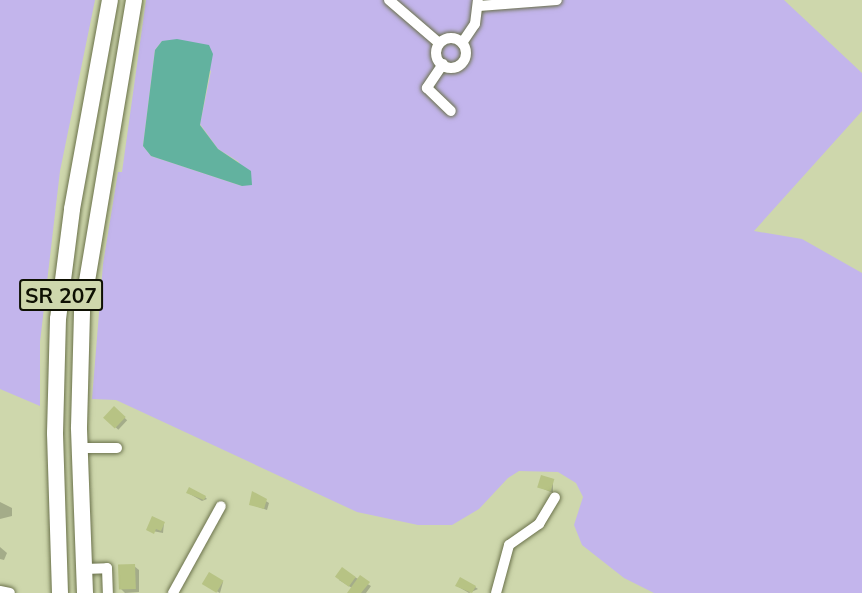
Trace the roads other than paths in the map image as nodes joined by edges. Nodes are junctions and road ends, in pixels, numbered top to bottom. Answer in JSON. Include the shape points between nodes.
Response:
{"nodes":[{"id":1,"x":110,"y":0,"type":"edge"},
{"id":2,"x":134,"y":0,"type":"edge"},
{"id":3,"x":389,"y":0,"type":"edge"},
{"id":4,"x":557,"y":0,"type":"edge"},
{"id":5,"x":479,"y":3,"type":"edge"},
{"id":6,"x":439,"y":44,"type":"junction"},
{"id":7,"x":462,"y":44,"type":"junction"},
{"id":8,"x":443,"y":64,"type":"junction"},
{"id":9,"x":451,"y":111,"type":"dead end"},
{"id":10,"x":80,"y":448,"type":"junction"},
{"id":11,"x":117,"y":448,"type":"dead end"},
{"id":12,"x":555,"y":497,"type":"dead end"},
{"id":13,"x":221,"y":506,"type":"dead end"},
{"id":14,"x":84,"y":569,"type":"junction"},
{"id":15,"x":0,"y":591,"type":"edge"},
{"id":16,"x":10,"y":593,"type":"edge"},
{"id":17,"x":60,"y":593,"type":"edge"},
{"id":18,"x":85,"y":593,"type":"edge"},
{"id":19,"x":108,"y":593,"type":"edge"},
{"id":20,"x":173,"y":593,"type":"edge"},
{"id":21,"x":496,"y":593,"type":"edge"}],
"edges":[{"from":1,"to":17,"type":"highway","number":"SR 207","via":[[72,209],[58,319],[55,422]]},
{"from":2,"to":10,"type":"highway","number":"SR 207","via":[[87,273],[79,371]]},
{"from":3,"to":6,"type":"street"},
{"from":4,"to":5,"type":"street"},
{"from":5,"to":7,"type":"street","via":[[476,24]]},
{"from":6,"to":7,"type":"street","via":[[448,38]]},
{"from":6,"to":8,"type":"street","via":[[436,52]]},
{"from":7,"to":8,"type":"street","via":[[466,50],[464,63],[451,68]]},
{"from":8,"to":9,"type":"street","via":[[427,88]]},
{"from":10,"to":11,"type":"street"},
{"from":10,"to":14,"type":"highway","number":"SR 207"},
{"from":12,"to":21,"type":"street","via":[[545,518],[516,537],[506,551]]},
{"from":13,"to":20,"type":"street"},
{"from":14,"to":18,"type":"highway","number":"SR 207"},
{"from":14,"to":19,"type":"street","via":[[107,568]]},
{"from":15,"to":16,"type":"street"}]}
